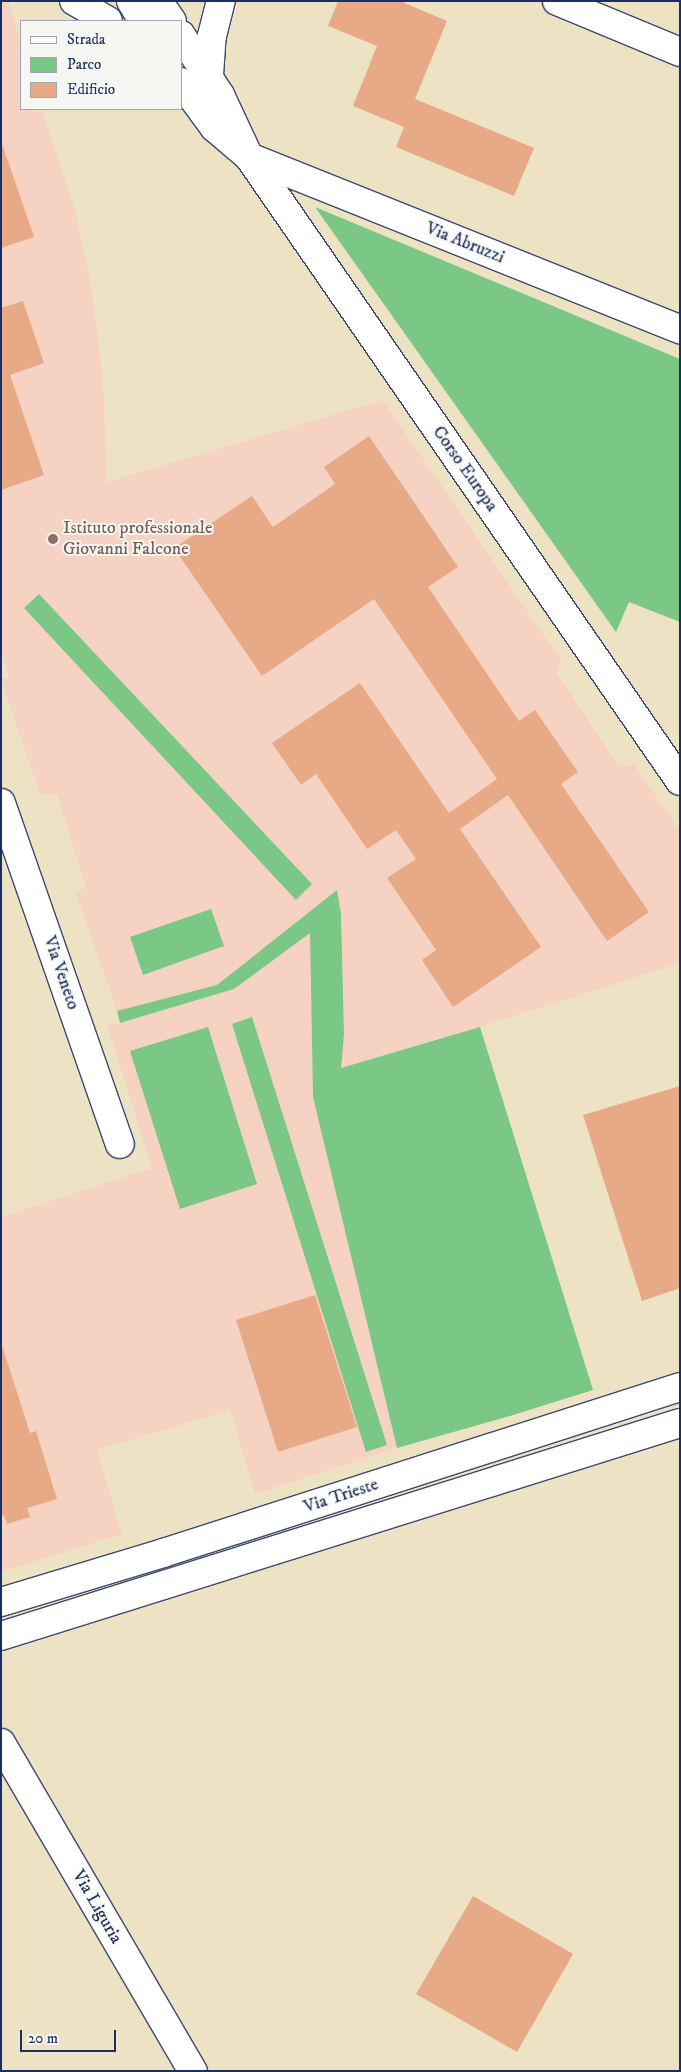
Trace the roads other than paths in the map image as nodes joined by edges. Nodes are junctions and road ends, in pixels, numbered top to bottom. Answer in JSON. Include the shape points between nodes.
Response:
{"nodes":[{"id":1,"x":74,"y":1,"type":"edge"},
{"id":2,"x":131,"y":1,"type":"edge"},
{"id":3,"x":158,"y":1,"type":"edge"},
{"id":4,"x":221,"y":1,"type":"edge"},
{"id":5,"x":557,"y":1,"type":"edge"},
{"id":6,"x":106,"y":20,"type":"edge"},
{"id":7,"x":141,"y":20,"type":"edge"},
{"id":8,"x":171,"y":20,"type":"edge"},
{"id":9,"x":182,"y":36,"type":"edge"},
{"id":10,"x":680,"y":52,"type":"edge"},
{"id":11,"x":209,"y":76,"type":"junction"},
{"id":12,"x":182,"y":83,"type":"edge"},
{"id":13,"x":249,"y":157,"type":"junction"},
{"id":14,"x":680,"y":329,"type":"edge"},
{"id":15,"x":680,"y":781,"type":"edge"},
{"id":16,"x":1,"y":804,"type":"edge"},
{"id":17,"x":120,"y":1144,"type":"dead end"},
{"id":18,"x":680,"y":1387,"type":"edge"},
{"id":19,"x":680,"y":1423,"type":"edge"},
{"id":20,"x":1,"y":1602,"type":"edge"},
{"id":21,"x":1,"y":1636,"type":"edge"},
{"id":22,"x":1,"y":1743,"type":"edge"},
{"id":23,"x":193,"y":2071,"type":"edge"}],
"edges":[{"from":1,"to":6,"type":"street"},
{"from":2,"to":7,"type":"street"},
{"from":3,"to":8,"type":"street"},
{"from":4,"to":11,"type":"street","via":[[212,36]]},
{"from":5,"to":10,"type":"street"},
{"from":9,"to":11,"type":"street","name":"Corso Europa"},
{"from":11,"to":13,"type":"street","name":"Corso Europa"},
{"from":12,"to":13,"type":"street","name":"Corso Europa","via":[[214,127]]},
{"from":13,"to":14,"type":"street","name":"Via Abruzzi"},
{"from":13,"to":15,"type":"street","name":"Corso Europa"},
{"from":16,"to":17,"type":"street","name":"Via Veneto"},
{"from":18,"to":20,"type":"street","name":"Via Trieste"},
{"from":19,"to":21,"type":"street","name":"Via Trieste"},
{"from":22,"to":23,"type":"street","name":"Via Liguria"}]}
